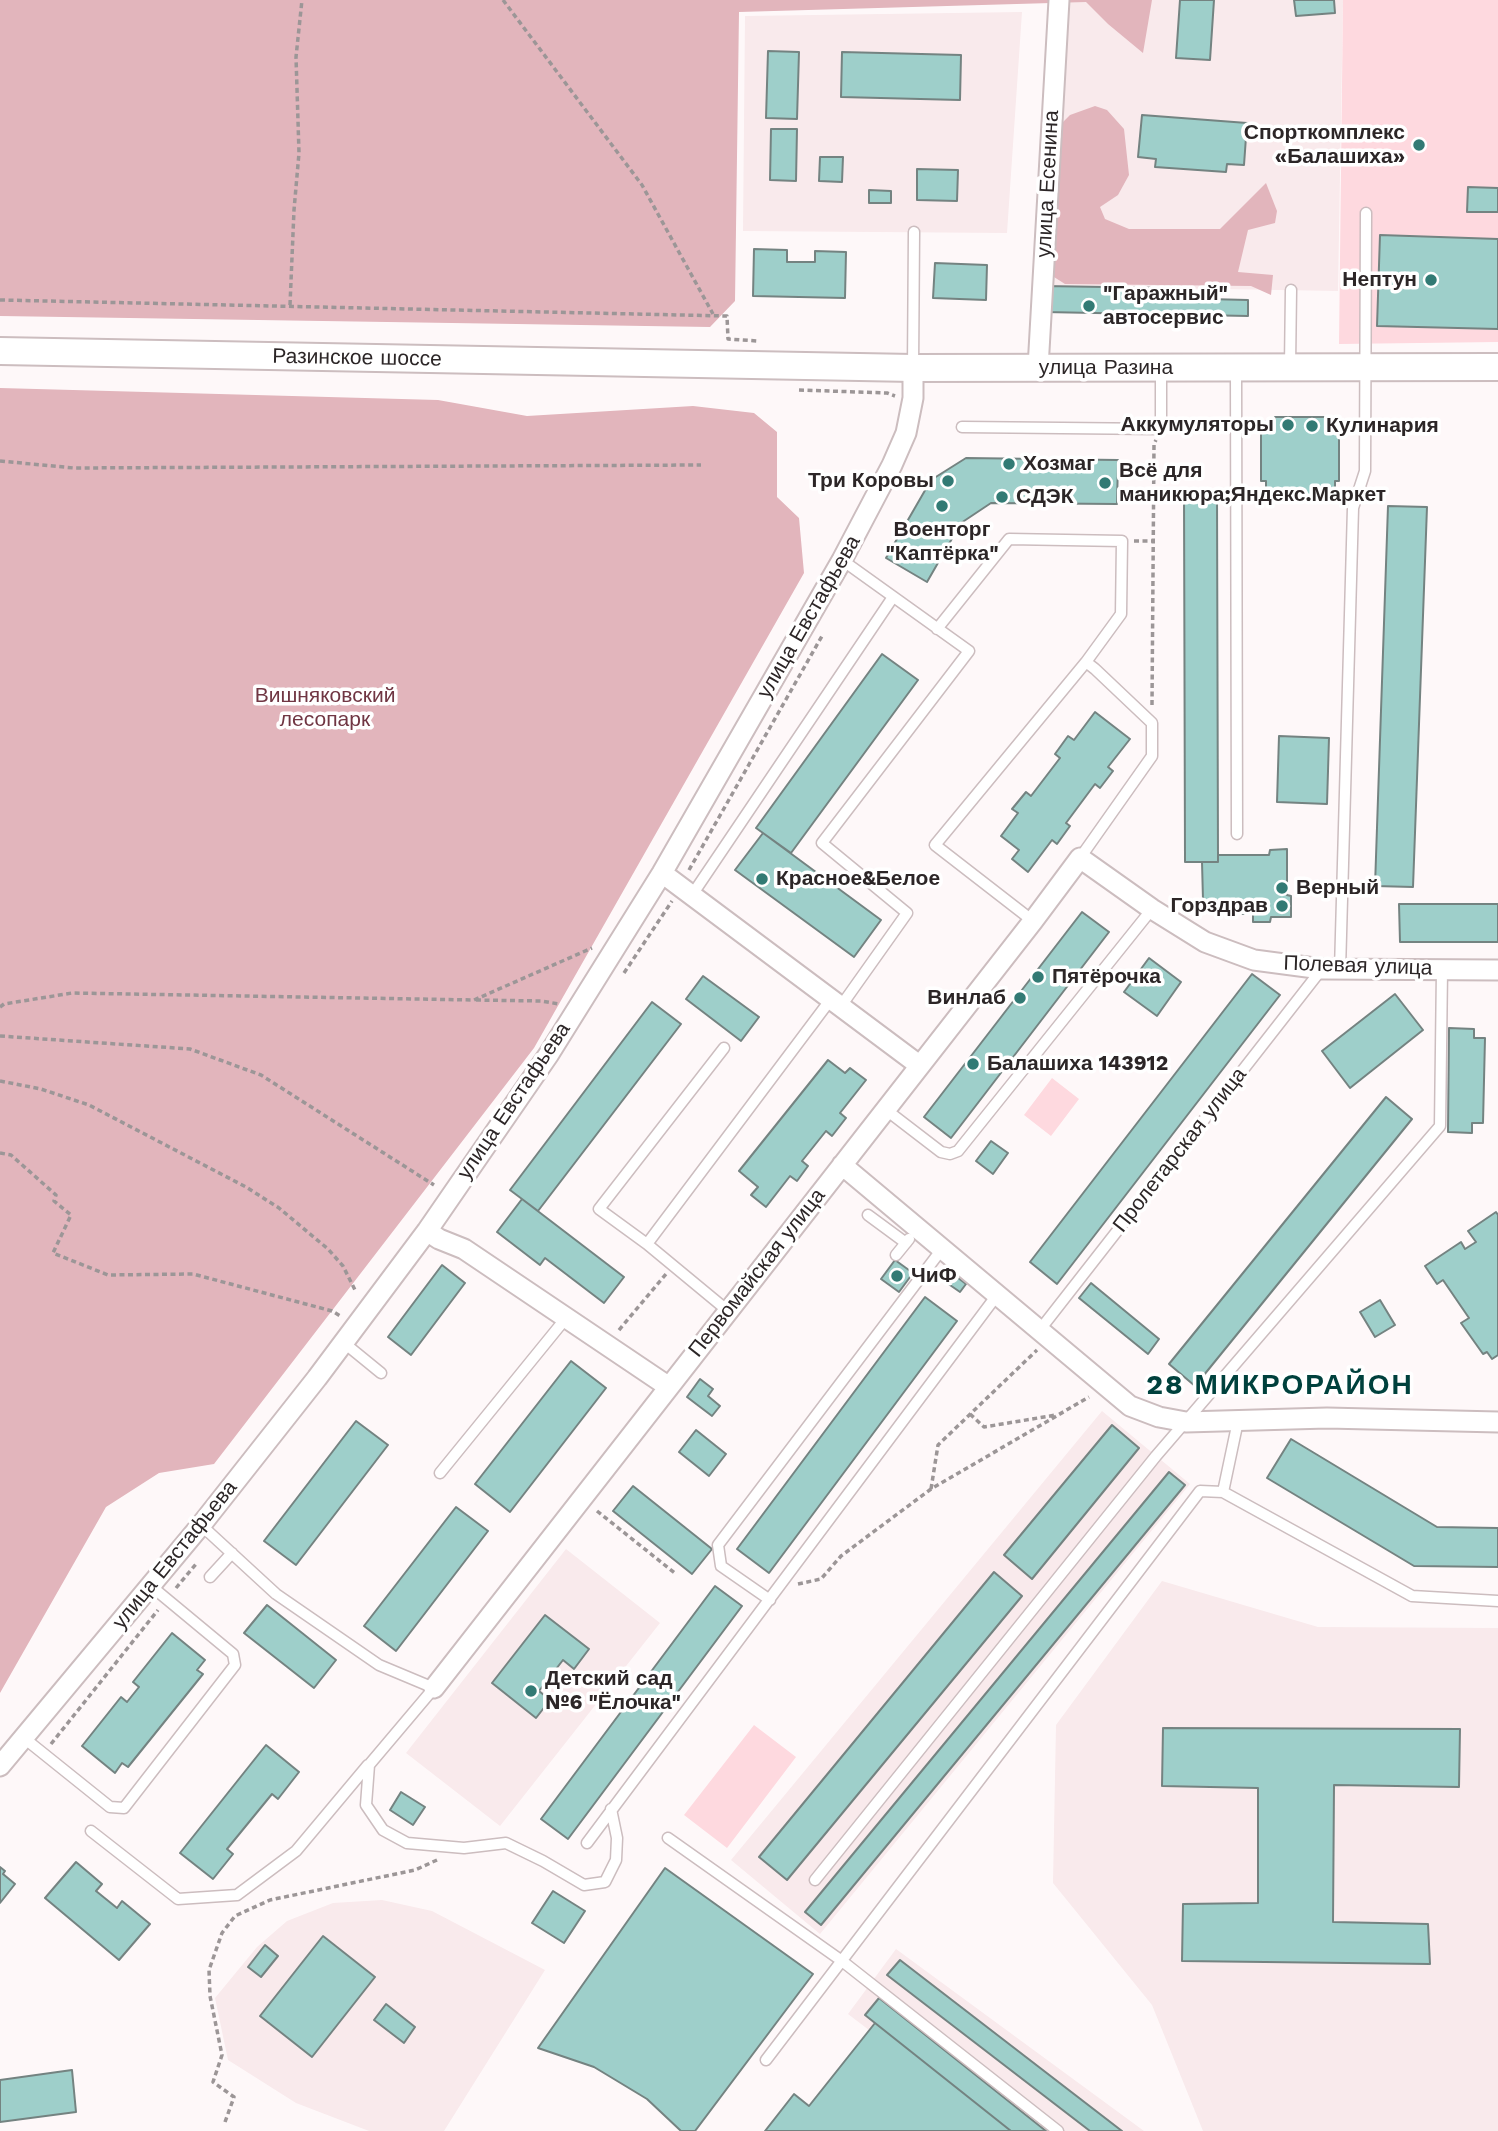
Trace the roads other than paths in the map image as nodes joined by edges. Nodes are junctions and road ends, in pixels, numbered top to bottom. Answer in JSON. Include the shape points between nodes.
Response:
{"nodes":[{"id":1,"x":1059,"y":0,"type":"edge"},
{"id":2,"x":1366,"y":213,"type":"dead end"},
{"id":3,"x":914,"y":232,"type":"dead end"},
{"id":4,"x":1291,"y":290,"type":"dead end"},
{"id":5,"x":0,"y":351,"type":"edge"},
{"id":6,"x":713,"y":364,"type":"joint"},
{"id":7,"x":1498,"y":367,"type":"edge"},
{"id":8,"x":913,"y":368,"type":"junction"},
{"id":9,"x":1038,"y":368,"type":"junction"},
{"id":10,"x":1161,"y":368,"type":"junction"},
{"id":11,"x":1236,"y":368,"type":"junction"},
{"id":12,"x":1290,"y":368,"type":"junction"},
{"id":13,"x":1364,"y":368,"type":"junction"},
{"id":14,"x":962,"y":427,"type":"dead end"},
{"id":15,"x":842,"y":560,"type":"junction"},
{"id":16,"x":893,"y":597,"type":"junction"},
{"id":17,"x":937,"y":629,"type":"junction"},
{"id":18,"x":1086,"y":662,"type":"junction"},
{"id":19,"x":1237,"y":835,"type":"dead end"},
{"id":20,"x":1080,"y":858,"type":"junction"},
{"id":21,"x":662,"y":873,"type":"junction"},
{"id":22,"x":692,"y":895,"type":"junction"},
{"id":23,"x":1152,"y":909,"type":"junction"},
{"id":24,"x":1033,"y":921,"type":"junction"},
{"id":25,"x":1331,"y":970,"type":"junction"},
{"id":26,"x":1442,"y":970,"type":"junction"},
{"id":27,"x":1498,"y":970,"type":"edge"},
{"id":28,"x":836,"y":1003,"type":"junction"},
{"id":29,"x":724,"y":1048,"type":"dead end"},
{"id":30,"x":919,"y":1065,"type":"junction"},
{"id":31,"x":885,"y":1109,"type":"junction"},
{"id":32,"x":842,"y":1165,"type":"junction"},
{"id":33,"x":868,"y":1214,"type":"dead end"},
{"id":34,"x":427,"y":1231,"type":"junction"},
{"id":35,"x":912,"y":1236,"type":"junction"},
{"id":36,"x":647,"y":1244,"type":"junction"},
{"id":37,"x":942,"y":1249,"type":"junction"},
{"id":38,"x":896,"y":1255,"type":"dead end"},
{"id":39,"x":997,"y":1295,"type":"junction"},
{"id":40,"x":728,"y":1311,"type":"junction"},
{"id":41,"x":566,"y":1318,"type":"junction"},
{"id":42,"x":1044,"y":1335,"type":"junction"},
{"id":43,"x":343,"y":1342,"type":"junction"},
{"id":44,"x":381,"y":1373,"type":"dead end"},
{"id":45,"x":668,"y":1387,"type":"junction"},
{"id":46,"x":1238,"y":1421,"type":"junction"},
{"id":47,"x":1186,"y":1422,"type":"junction"},
{"id":48,"x":1497,"y":1422,"type":"edge"},
{"id":49,"x":440,"y":1473,"type":"dead end"},
{"id":50,"x":1223,"y":1492,"type":"junction"},
{"id":51,"x":201,"y":1525,"type":"junction"},
{"id":52,"x":232,"y":1553,"type":"junction"},
{"id":53,"x":210,"y":1577,"type":"dead end"},
{"id":54,"x":151,"y":1586,"type":"junction"},
{"id":55,"x":770,"y":1600,"type":"junction"},
{"id":56,"x":1498,"y":1601,"type":"edge"},
{"id":57,"x":434,"y":1688,"type":"junction"},
{"id":58,"x":24,"y":1738,"type":"junction"},
{"id":59,"x":369,"y":1765,"type":"junction"},
{"id":60,"x":0,"y":1766,"type":"edge"},
{"id":61,"x":611,"y":1810,"type":"junction"},
{"id":62,"x":90,"y":1831,"type":"dead end"},
{"id":63,"x":668,"y":1838,"type":"dead end"},
{"id":64,"x":587,"y":1843,"type":"dead end"},
{"id":65,"x":815,"y":1880,"type":"dead end"},
{"id":66,"x":842,"y":1961,"type":"junction"},
{"id":67,"x":766,"y":2060,"type":"dead end"},
{"id":68,"x":1058,"y":2131,"type":"edge"}],
"edges":[{"from":1,"to":9,"type":"street","name":"улица Есенина"},
{"from":2,"to":13,"type":"lane"},
{"from":3,"to":8,"type":"lane"},
{"from":4,"to":12,"type":"lane"},
{"from":5,"to":6,"type":"main road","name":"Разинское шоссе"},
{"from":6,"to":8,"type":"main road","name":"улица Разина"},
{"from":7,"to":13,"type":"main road","name":"улица Разина"},
{"from":8,"to":9,"type":"main road","name":"улица Разина"},
{"from":8,"to":15,"type":"street","name":"улица Евстафьева","via":[[906,433]]},
{"from":9,"to":10,"type":"main road","name":"улица Разина"},
{"from":10,"to":11,"type":"main road","name":"улица Разина"},
{"from":10,"to":14,"type":"lane","via":[[1161,429]]},
{"from":11,"to":12,"type":"main road","name":"улица Разина"},
{"from":11,"to":19,"type":"lane"},
{"from":12,"to":13,"type":"main road","name":"улица Разина"},
{"from":13,"to":25,"type":"lane","via":[[1365,471],[1353,508]]},
{"from":15,"to":16,"type":"lane"},
{"from":15,"to":21,"type":"street","name":"улица Евстафьева"},
{"from":16,"to":17,"type":"lane"},
{"from":16,"to":22,"type":"lane"},
{"from":17,"to":18,"type":"lane","via":[[1009,539],[1122,541],[1121,614]]},
{"from":17,"to":28,"type":"lane","via":[[969,651],[822,844],[907,913]]},
{"from":18,"to":20,"type":"lane","via":[[1152,723],[1152,756]]},
{"from":18,"to":24,"type":"lane","via":[[935,845]]},
{"from":20,"to":23,"type":"street","name":"Полевая улица"},
{"from":20,"to":24,"type":"street","name":"Первомайская улица"},
{"from":21,"to":22,"type":"street"},
{"from":21,"to":34,"type":"street","name":"улица Евстафьева","via":[[549,1054]]},
{"from":22,"to":28,"type":"street"},
{"from":23,"to":25,"type":"street","name":"Полевая улица","via":[[1205,942],[1254,960]]},
{"from":23,"to":31,"type":"lane","via":[[958,1151],[941,1152]]},
{"from":24,"to":30,"type":"street","name":"Первомайская улица"},
{"from":25,"to":26,"type":"street","name":"Полевая улица"},
{"from":25,"to":42,"type":"lane","name":"Пролетарская улица"},
{"from":26,"to":27,"type":"street","name":"Полевая улица"},
{"from":26,"to":47,"type":"lane","via":[[1440,1126]]},
{"from":28,"to":30,"type":"street"},
{"from":28,"to":36,"type":"lane"},
{"from":29,"to":36,"type":"lane","via":[[599,1209]]},
{"from":30,"to":31,"type":"street","name":"Первомайская улица"},
{"from":31,"to":32,"type":"street","name":"Первомайская улица"},
{"from":32,"to":35,"type":"street"},
{"from":32,"to":40,"type":"street","name":"Первомайская улица"},
{"from":33,"to":35,"type":"lane"},
{"from":34,"to":41,"type":"street","via":[[464,1249]]},
{"from":34,"to":43,"type":"street","name":"улица Евстафьева"},
{"from":35,"to":37,"type":"street"},
{"from":35,"to":38,"type":"lane"},
{"from":36,"to":40,"type":"lane"},
{"from":37,"to":39,"type":"street"},
{"from":37,"to":55,"type":"lane","via":[[718,1545],[721,1566]]},
{"from":39,"to":42,"type":"street"},
{"from":39,"to":55,"type":"lane"},
{"from":40,"to":45,"type":"street","name":"Первомайская улица"},
{"from":41,"to":45,"type":"street"},
{"from":41,"to":49,"type":"lane"},
{"from":42,"to":47,"type":"street","via":[[1130,1406]]},
{"from":43,"to":44,"type":"lane"},
{"from":43,"to":51,"type":"street","name":"улица Евстафьева"},
{"from":45,"to":57,"type":"street","name":"Первомайская улица"},
{"from":46,"to":47,"type":"street"},
{"from":46,"to":48,"type":"street"},
{"from":46,"to":50,"type":"lane"},
{"from":47,"to":65,"type":"lane"},
{"from":50,"to":56,"type":"lane","via":[[1412,1596]]},
{"from":50,"to":66,"type":"lane","via":[[1200,1491]]},
{"from":51,"to":52,"type":"lane"},
{"from":51,"to":54,"type":"street","name":"улица Евстафьева"},
{"from":52,"to":53,"type":"lane"},
{"from":52,"to":57,"type":"lane","via":[[276,1594],[379,1665]]},
{"from":54,"to":58,"type":"street","name":"улица Евстафьева"},
{"from":54,"to":58,"type":"lane","via":[[233,1654],[235,1665],[124,1808],[110,1807]]},
{"from":55,"to":61,"type":"lane"},
{"from":57,"to":59,"type":"lane"},
{"from":58,"to":60,"type":"street","name":"улица Евстафьева"},
{"from":59,"to":61,"type":"lane","via":[[366,1805],[383,1830],[407,1843],[464,1848],[506,1843],[584,1885],[605,1882],[616,1860]]},
{"from":59,"to":62,"type":"lane","via":[[296,1852],[237,1895],[178,1899]]},
{"from":61,"to":64,"type":"lane"},
{"from":63,"to":66,"type":"lane"},
{"from":66,"to":67,"type":"lane"},
{"from":66,"to":68,"type":"lane"}]}
